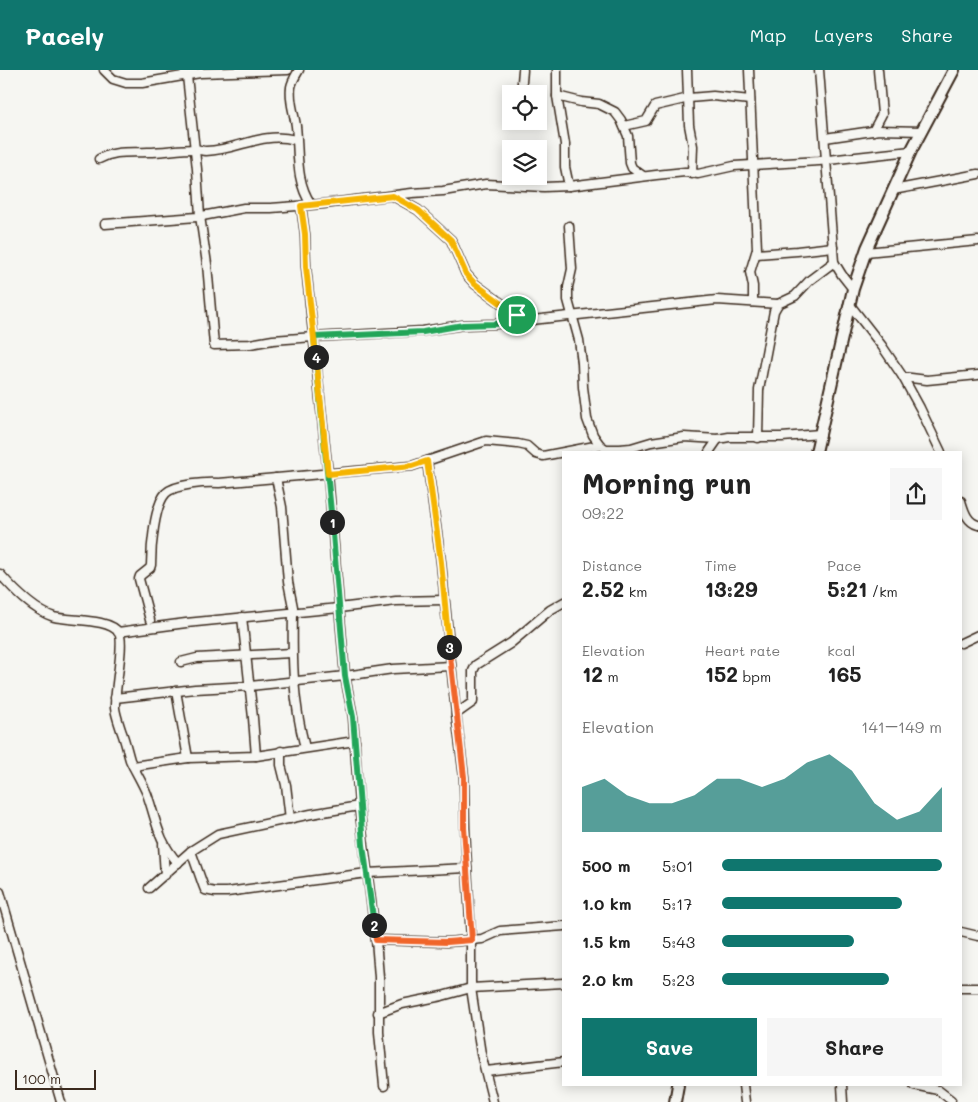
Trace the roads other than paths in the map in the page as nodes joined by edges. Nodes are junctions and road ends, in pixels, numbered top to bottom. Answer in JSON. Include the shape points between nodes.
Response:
{"nodes":[{"id":1,"x":104,"y":70,"type":"edge"},
{"id":2,"x":288,"y":70,"type":"edge"},
{"id":3,"x":300,"y":70,"type":"edge"},
{"id":4,"x":523,"y":70,"type":"edge"},
{"id":5,"x":557,"y":70,"type":"edge"},
{"id":6,"x":687,"y":70,"type":"edge"},
{"id":7,"x":749,"y":70,"type":"edge"},
{"id":8,"x":819,"y":70,"type":"edge"},
{"id":9,"x":878,"y":70,"type":"edge"},
{"id":10,"x":954,"y":70,"type":"edge"},
{"id":11,"x":187,"y":76,"type":"junction"},
{"id":12,"x":522,"y":85,"type":"edge"},
{"id":13,"x":557,"y":96,"type":"junction"},
{"id":14,"x":688,"y":98,"type":"junction"},
{"id":15,"x":750,"y":100,"type":"junction"},
{"id":16,"x":624,"y":126,"type":"junction"},
{"id":17,"x":873,"y":131,"type":"junction"},
{"id":18,"x":922,"y":131,"type":"junction"},
{"id":19,"x":825,"y":138,"type":"junction"},
{"id":20,"x":296,"y":140,"type":"junction"},
{"id":21,"x":194,"y":149,"type":"junction"},
{"id":22,"x":911,"y":151,"type":"junction"},
{"id":23,"x":99,"y":159,"type":"dead end"},
{"id":24,"x":826,"y":160,"type":"junction"},
{"id":25,"x":754,"y":165,"type":"junction"},
{"id":26,"x":692,"y":174,"type":"junction"},
{"id":27,"x":978,"y":174,"type":"edge"},
{"id":28,"x":643,"y":176,"type":"junction"},
{"id":29,"x":569,"y":186,"type":"junction"},
{"id":30,"x":893,"y":190,"type":"junction"},
{"id":31,"x":393,"y":196,"type":"junction"},
{"id":32,"x":310,"y":204,"type":"junction"},
{"id":33,"x":301,"y":206,"type":"junction"},
{"id":34,"x":200,"y":216,"type":"junction"},
{"id":35,"x":105,"y":224,"type":"dead end"},
{"id":36,"x":569,"y":226,"type":"dead end"},
{"id":37,"x":978,"y":241,"type":"edge"},
{"id":38,"x":833,"y":247,"type":"junction"},
{"id":39,"x":866,"y":252,"type":"junction"},
{"id":40,"x":757,"y":254,"type":"junction"},
{"id":41,"x":834,"y":262,"type":"junction"},
{"id":42,"x":853,"y":289,"type":"junction"},
{"id":43,"x":753,"y":302,"type":"junction"},
{"id":44,"x":778,"y":304,"type":"junction"},
{"id":45,"x":850,"y":305,"type":"junction"},
{"id":46,"x":572,"y":315,"type":"junction"},
{"id":47,"x":524,"y":320,"type":"junction"},
{"id":48,"x":314,"y":337,"type":"junction"},
{"id":49,"x":978,"y":375,"type":"edge"},
{"id":50,"x":903,"y":377,"type":"junction"},
{"id":51,"x":820,"y":434,"type":"junction"},
{"id":52,"x":758,"y":438,"type":"junction"},
{"id":53,"x":718,"y":439,"type":"junction"},
{"id":54,"x":606,"y":449,"type":"edge"},
{"id":55,"x":588,"y":451,"type":"edge"},
{"id":56,"x":710,"y":451,"type":"edge"},
{"id":57,"x":816,"y":451,"type":"edge"},
{"id":58,"x":941,"y":451,"type":"edge"},
{"id":59,"x":562,"y":454,"type":"edge"},
{"id":60,"x":427,"y":461,"type":"junction"},
{"id":61,"x":328,"y":474,"type":"junction"},
{"id":62,"x":276,"y":478,"type":"junction"},
{"id":63,"x":962,"y":503,"type":"edge"},
{"id":64,"x":978,"y":525,"type":"edge"},
{"id":65,"x":0,"y":574,"type":"edge"},
{"id":66,"x":444,"y":600,"type":"junction"},
{"id":67,"x":562,"y":603,"type":"edge"},
{"id":68,"x":339,"y":608,"type":"junction"},
{"id":69,"x":293,"y":610,"type":"junction"},
{"id":70,"x":242,"y":617,"type":"junction"},
{"id":71,"x":150,"y":620,"type":"dead end"},
{"id":72,"x":118,"y":632,"type":"junction"},
{"id":73,"x":978,"y":635,"type":"edge"},
{"id":74,"x":962,"y":643,"type":"edge"},
{"id":75,"x":292,"y":653,"type":"junction"},
{"id":76,"x":246,"y":656,"type":"junction"},
{"id":77,"x":182,"y":662,"type":"dead end"},
{"id":78,"x":451,"y":666,"type":"junction"},
{"id":79,"x":345,"y":676,"type":"junction"},
{"id":80,"x":293,"y":681,"type":"junction"},
{"id":81,"x":250,"y":686,"type":"junction"},
{"id":82,"x":176,"y":691,"type":"junction"},
{"id":83,"x":115,"y":698,"type":"junction"},
{"id":84,"x":456,"y":714,"type":"junction"},
{"id":85,"x":355,"y":740,"type":"junction"},
{"id":86,"x":305,"y":748,"type":"junction"},
{"id":87,"x":281,"y":751,"type":"junction"},
{"id":88,"x":256,"y":756,"type":"junction"},
{"id":89,"x":188,"y":758,"type":"junction"},
{"id":90,"x":133,"y":766,"type":"junction"},
{"id":91,"x":359,"y":806,"type":"junction"},
{"id":92,"x":290,"y":819,"type":"junction"},
{"id":93,"x":163,"y":844,"type":"junction"},
{"id":94,"x":192,"y":851,"type":"junction"},
{"id":95,"x":178,"y":863,"type":"junction"},
{"id":96,"x":467,"y":868,"type":"junction"},
{"id":97,"x":367,"y":873,"type":"junction"},
{"id":98,"x":165,"y":875,"type":"junction"},
{"id":99,"x":149,"y":888,"type":"dead end"},
{"id":100,"x":0,"y":892,"type":"edge"},
{"id":101,"x":562,"y":926,"type":"edge"},
{"id":102,"x":962,"y":932,"type":"edge"},
{"id":103,"x":978,"y":936,"type":"edge"},
{"id":104,"x":376,"y":940,"type":"junction"},
{"id":105,"x":472,"y":940,"type":"junction"},
{"id":106,"x":562,"y":983,"type":"edge"},
{"id":107,"x":471,"y":988,"type":"junction"},
{"id":108,"x":962,"y":988,"type":"edge"},
{"id":109,"x":978,"y":988,"type":"edge"},
{"id":110,"x":378,"y":1013,"type":"junction"},
{"id":111,"x":562,"y":1062,"type":"edge"},
{"id":112,"x":486,"y":1071,"type":"junction"},
{"id":113,"x":384,"y":1086,"type":"dead end"},
{"id":114,"x":678,"y":1086,"type":"edge"},
{"id":115,"x":743,"y":1086,"type":"edge"},
{"id":116,"x":842,"y":1086,"type":"edge"},
{"id":117,"x":919,"y":1086,"type":"edge"},
{"id":118,"x":951,"y":1100,"type":"dead end"},
{"id":119,"x":61,"y":1102,"type":"edge"},
{"id":120,"x":493,"y":1102,"type":"edge"},
{"id":121,"x":675,"y":1102,"type":"edge"},
{"id":122,"x":745,"y":1102,"type":"edge"},
{"id":123,"x":843,"y":1102,"type":"edge"}],
"edges":[{"from":1,"to":11,"type":"street","via":[[113,79],[126,83]]},
{"from":2,"to":11,"type":"street"},
{"from":3,"to":20,"type":"street","via":[[290,97]]},
{"from":4,"to":12,"type":"street"},
{"from":5,"to":13,"type":"street"},
{"from":6,"to":14,"type":"street"},
{"from":7,"to":15,"type":"street"},
{"from":8,"to":19,"type":"street"},
{"from":9,"to":17,"type":"street","via":[[882,114]]},
{"from":10,"to":18,"type":"main road"},
{"from":11,"to":21,"type":"street"},
{"from":13,"to":16,"type":"street","via":[[607,107],[615,112]]},
{"from":13,"to":29,"type":"street"},
{"from":14,"to":15,"type":"street"},
{"from":14,"to":16,"type":"street","via":[[658,105],[646,121]]},
{"from":14,"to":26,"type":"street"},
{"from":15,"to":25,"type":"street"},
{"from":16,"to":28,"type":"street","via":[[630,163],[635,172]]},
{"from":17,"to":18,"type":"street"},
{"from":17,"to":19,"type":"street"},
{"from":18,"to":22,"type":"main road"},
{"from":19,"to":24,"type":"street"},
{"from":20,"to":21,"type":"street","via":[[274,137],[226,148]]},
{"from":20,"to":32,"type":"street","via":[[300,179]]},
{"from":21,"to":23,"type":"street","via":[[124,152]]},
{"from":21,"to":34,"type":"street"},
{"from":22,"to":24,"type":"street"},
{"from":22,"to":30,"type":"main road"},
{"from":24,"to":25,"type":"street"},
{"from":24,"to":38,"type":"street"},
{"from":25,"to":26,"type":"street"},
{"from":25,"to":40,"type":"street"},
{"from":26,"to":28,"type":"street"},
{"from":27,"to":30,"type":"street"},
{"from":28,"to":29,"type":"street"},
{"from":29,"to":31,"type":"street","via":[[486,184]]},
{"from":30,"to":39,"type":"main road"},
{"from":31,"to":32,"type":"street"},
{"from":31,"to":47,"type":"street","via":[[418,210],[451,240],[466,274],[475,284]]},
{"from":32,"to":33,"type":"street"},
{"from":33,"to":34,"type":"street","via":[[244,208]]},
{"from":33,"to":48,"type":"street"},
{"from":34,"to":35,"type":"street"},
{"from":34,"to":48,"type":"street","via":[[214,346]]},
{"from":36,"to":46,"type":"street","via":[[572,269],[567,293]]},
{"from":37,"to":39,"type":"street"},
{"from":38,"to":40,"type":"street"},
{"from":38,"to":41,"type":"street"},
{"from":39,"to":42,"type":"main road"},
{"from":40,"to":43,"type":"street","via":[[750,272]]},
{"from":41,"to":42,"type":"street"},
{"from":41,"to":44,"type":"street","via":[[795,296]]},
{"from":42,"to":45,"type":"main road"},
{"from":43,"to":44,"type":"street"},
{"from":43,"to":46,"type":"street","via":[[717,300]]},
{"from":44,"to":52,"type":"street","via":[[773,315],[759,390]]},
{"from":45,"to":50,"type":"street"},
{"from":45,"to":51,"type":"main road"},
{"from":46,"to":47,"type":"street"},
{"from":46,"to":54,"type":"street","via":[[582,364],[587,419],[593,436]]},
{"from":47,"to":48,"type":"street","via":[[423,332]]},
{"from":48,"to":61,"type":"street"},
{"from":49,"to":50,"type":"street","via":[[926,380]]},
{"from":50,"to":58,"type":"street"},
{"from":51,"to":52,"type":"street"},
{"from":51,"to":57,"type":"main road"},
{"from":52,"to":53,"type":"street"},
{"from":53,"to":54,"type":"street","via":[[684,437],[631,448]]},
{"from":53,"to":56,"type":"street"},
{"from":54,"to":55,"type":"street"},
{"from":59,"to":60,"type":"street","via":[[543,456],[527,446],[486,441]]},
{"from":60,"to":61,"type":"street","via":[[412,466]]},
{"from":60,"to":66,"type":"street"},
{"from":61,"to":62,"type":"street"},
{"from":61,"to":68,"type":"street"},
{"from":62,"to":69,"type":"street"},
{"from":62,"to":71,"type":"street","via":[[180,486],[166,493],[160,502],[151,544],[151,565],[139,580]]},
{"from":63,"to":64,"type":"street","via":[[970,521]]},
{"from":65,"to":72,"type":"street","via":[[12,588],[52,616],[102,623]]},
{"from":66,"to":68,"type":"street","via":[[396,601]]},
{"from":66,"to":78,"type":"street"},
{"from":67,"to":84,"type":"street","via":[[476,666],[473,671],[473,702]]},
{"from":68,"to":69,"type":"street"},
{"from":68,"to":79,"type":"street"},
{"from":69,"to":70,"type":"street"},
{"from":69,"to":75,"type":"street"},
{"from":70,"to":72,"type":"street"},
{"from":70,"to":76,"type":"street"},
{"from":72,"to":83,"type":"street","via":[[121,643]]},
{"from":73,"to":74,"type":"street"},
{"from":75,"to":76,"type":"street"},
{"from":75,"to":80,"type":"street"},
{"from":76,"to":77,"type":"street","via":[[197,658]]},
{"from":76,"to":81,"type":"street"},
{"from":78,"to":79,"type":"street","via":[[393,668]]},
{"from":78,"to":84,"type":"street"},
{"from":79,"to":80,"type":"street"},
{"from":79,"to":85,"type":"street"},
{"from":80,"to":81,"type":"street"},
{"from":80,"to":86,"type":"street"},
{"from":81,"to":82,"type":"street"},
{"from":81,"to":88,"type":"street"},
{"from":82,"to":83,"type":"street"},
{"from":82,"to":89,"type":"street"},
{"from":83,"to":90,"type":"street","via":[[118,720]]},
{"from":84,"to":96,"type":"street","via":[[464,777]]},
{"from":85,"to":86,"type":"street"},
{"from":85,"to":91,"type":"street"},
{"from":86,"to":87,"type":"street"},
{"from":87,"to":88,"type":"street"},
{"from":87,"to":92,"type":"street"},
{"from":88,"to":89,"type":"street"},
{"from":89,"to":90,"type":"street"},
{"from":90,"to":93,"type":"street"},
{"from":91,"to":92,"type":"street"},
{"from":91,"to":97,"type":"street"},
{"from":92,"to":94,"type":"street","via":[[218,834]]},
{"from":93,"to":95,"type":"street"},
{"from":93,"to":98,"type":"street"},
{"from":94,"to":95,"type":"street"},
{"from":94,"to":97,"type":"street","via":[[205,890],[215,892]]},
{"from":95,"to":98,"type":"street"},
{"from":96,"to":97,"type":"street"},
{"from":96,"to":105,"type":"street"},
{"from":97,"to":104,"type":"street"},
{"from":98,"to":99,"type":"street"},
{"from":100,"to":119,"type":"street"},
{"from":101,"to":105,"type":"street","via":[[500,931]]},
{"from":102,"to":103,"type":"street"},
{"from":104,"to":105,"type":"street"},
{"from":104,"to":110,"type":"street"},
{"from":105,"to":107,"type":"street"},
{"from":106,"to":107,"type":"street"},
{"from":107,"to":110,"type":"street"},
{"from":107,"to":112,"type":"street"},
{"from":108,"to":109,"type":"street"},
{"from":110,"to":113,"type":"street"},
{"from":111,"to":112,"type":"street"},
{"from":112,"to":120,"type":"street"},
{"from":114,"to":121,"type":"main road"},
{"from":115,"to":122,"type":"street"},
{"from":116,"to":123,"type":"street"},
{"from":117,"to":118,"type":"street","via":[[938,1090]]}]}
